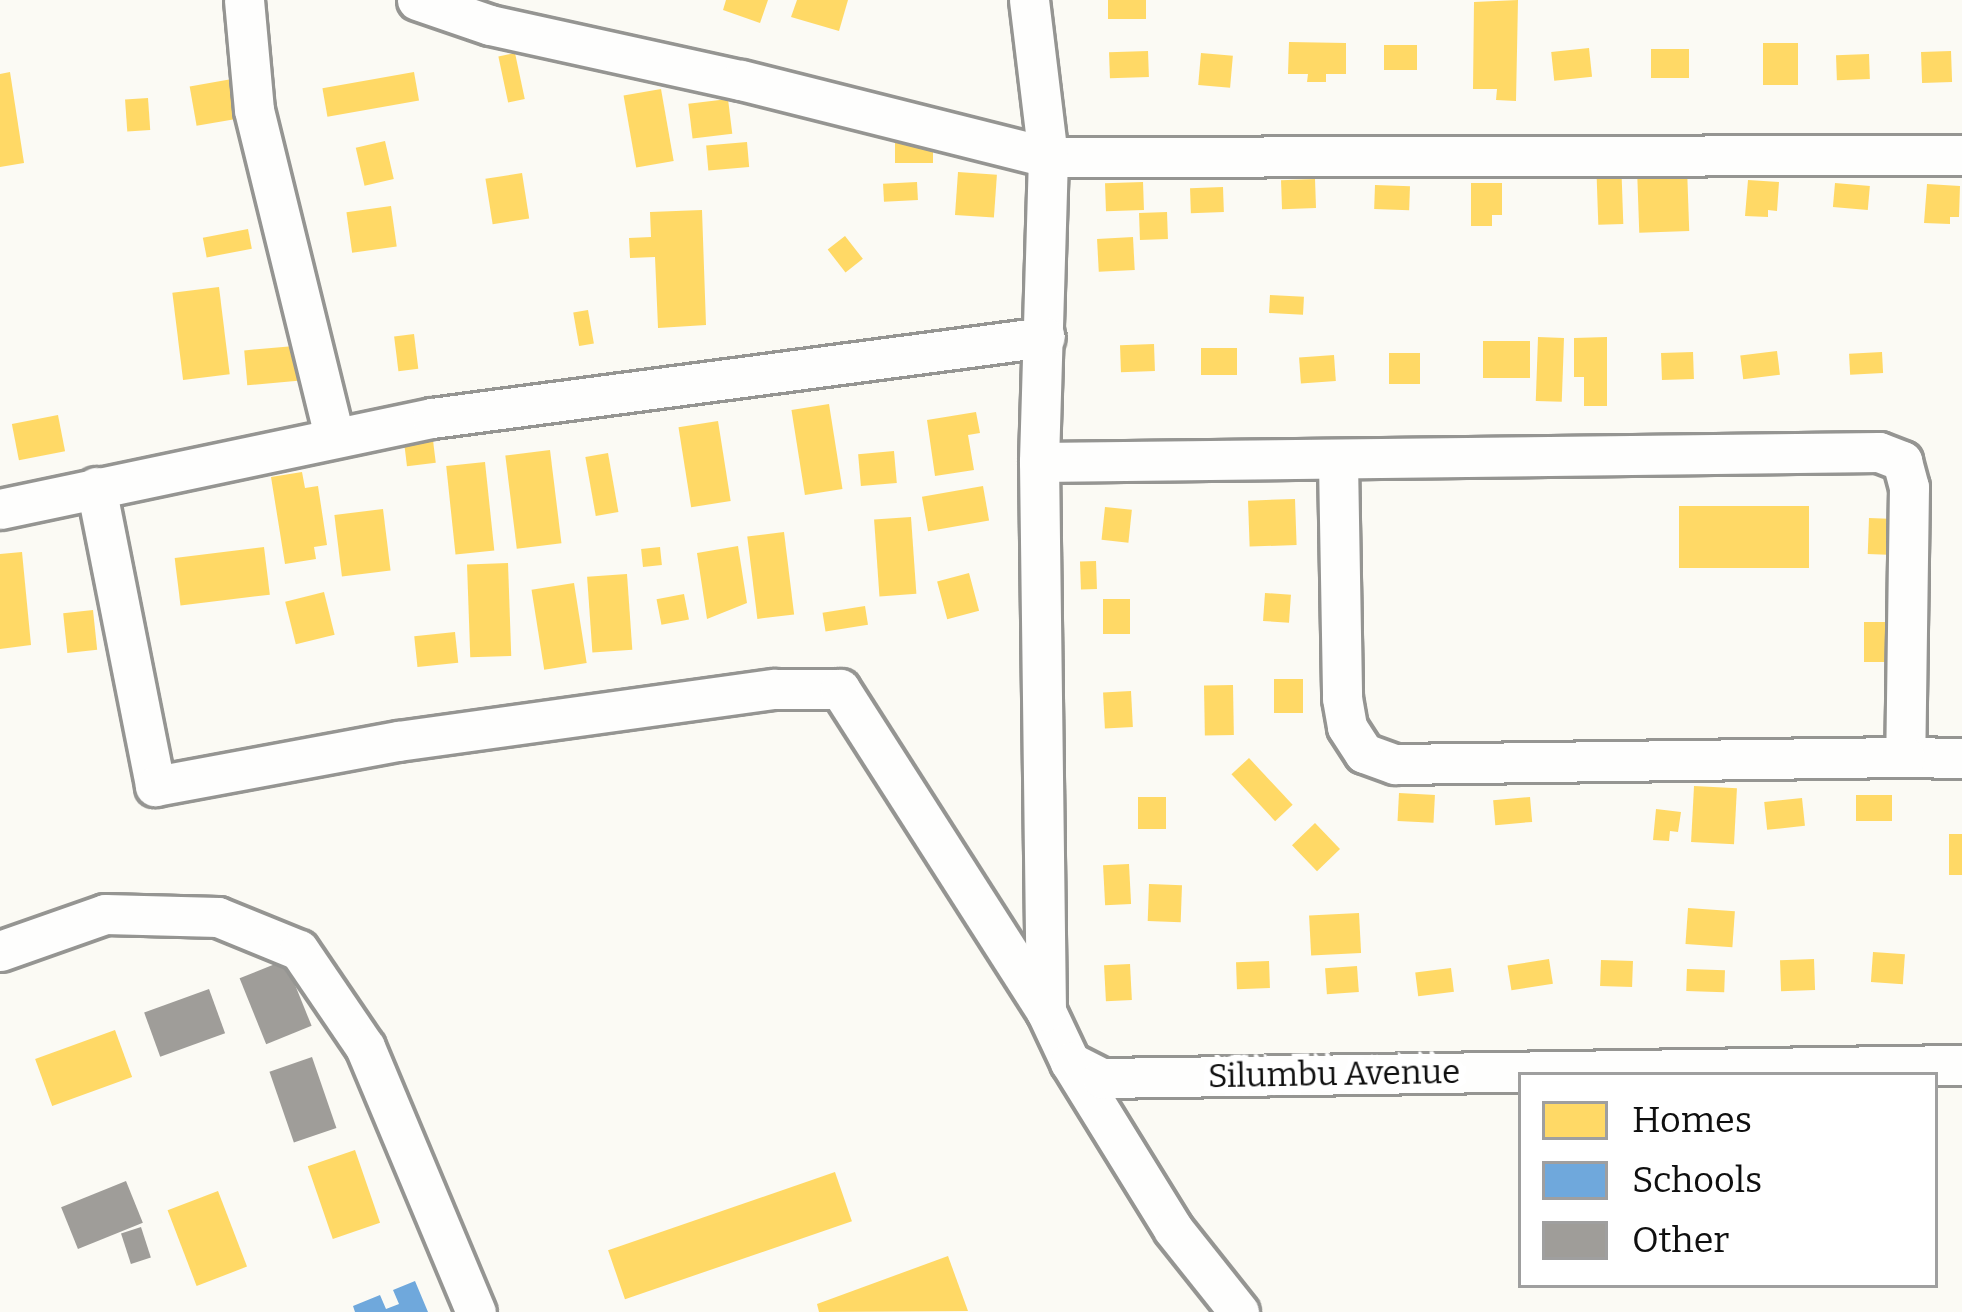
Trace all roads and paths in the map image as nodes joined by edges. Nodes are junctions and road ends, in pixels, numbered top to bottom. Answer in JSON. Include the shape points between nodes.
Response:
{"nodes":[{"id":1,"x":244,"y":0,"type":"edge"},
{"id":2,"x":417,"y":0,"type":"edge"},
{"id":3,"x":1029,"y":0,"type":"edge"},
{"id":4,"x":1962,"y":155,"type":"edge"},
{"id":5,"x":1048,"y":157,"type":"junction"},
{"id":6,"x":1045,"y":337,"type":"junction"},
{"id":7,"x":334,"y":436,"type":"junction"},
{"id":8,"x":1039,"y":462,"type":"junction"},
{"id":9,"x":1338,"y":462,"type":"junction"},
{"id":10,"x":96,"y":487,"type":"junction"},
{"id":11,"x":0,"y":509,"type":"edge"},
{"id":12,"x":1906,"y":757,"type":"junction"},
{"id":13,"x":1962,"y":758,"type":"edge"},
{"id":14,"x":0,"y":951,"type":"edge"},
{"id":15,"x":1046,"y":1011,"type":"junction"},
{"id":16,"x":1070,"y":1062,"type":"junction"},
{"id":17,"x":1962,"y":1065,"type":"edge"},
{"id":18,"x":476,"y":1312,"type":"edge"},
{"id":19,"x":1239,"y":1312,"type":"edge"}],
"edges":[{"from":1,"to":7,"type":"street","via":[[254,110]]},
{"from":2,"to":5,"type":"street","via":[[490,25]]},
{"from":3,"to":5,"type":"street"},
{"from":4,"to":5,"type":"street"},
{"from":5,"to":6,"type":"street"},
{"from":6,"to":7,"type":"street","via":[[632,388]]},
{"from":6,"to":8,"type":"street"},
{"from":7,"to":10,"type":"street"},
{"from":8,"to":9,"type":"street"},
{"from":8,"to":15,"type":"street"},
{"from":9,"to":12,"type":"street","via":[[1342,698],[1347,728],[1364,753],[1395,764]]},
{"from":9,"to":12,"type":"street","via":[[1879,452],[1902,460],[1909,487]]},
{"from":10,"to":11,"type":"street"},
{"from":10,"to":15,"type":"street","via":[[155,786],[398,741],[775,689],[840,688]]},
{"from":12,"to":13,"type":"street"},
{"from":14,"to":18,"type":"street","via":[[105,914],[218,917],[299,950],[365,1047]]},
{"from":15,"to":16,"type":"street"},
{"from":16,"to":17,"type":"street","name":"Silumbu Avenue","via":[[1102,1078]]},
{"from":16,"to":19,"type":"street","via":[[1173,1229]]}]}
